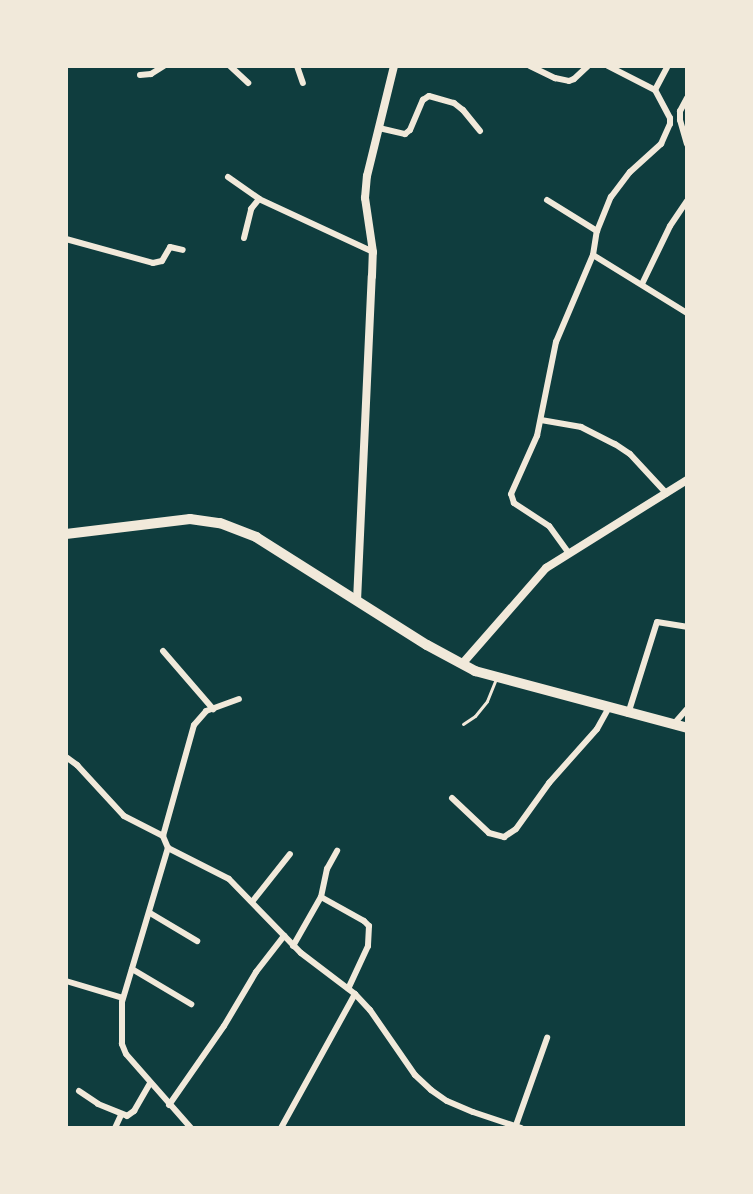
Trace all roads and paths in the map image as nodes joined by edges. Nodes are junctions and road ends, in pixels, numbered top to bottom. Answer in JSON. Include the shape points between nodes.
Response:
{"nodes":[{"id":1,"x":164,"y":66,"type":"edge"},
{"id":2,"x":230,"y":66,"type":"edge"},
{"id":3,"x":297,"y":66,"type":"edge"},
{"id":4,"x":394,"y":66,"type":"edge"},
{"id":5,"x":530,"y":66,"type":"edge"},
{"id":6,"x":588,"y":66,"type":"edge"},
{"id":7,"x":608,"y":66,"type":"edge"},
{"id":8,"x":668,"y":66,"type":"edge"},
{"id":9,"x":140,"y":75,"type":"dead end"},
{"id":10,"x":248,"y":83,"type":"dead end"},
{"id":11,"x":303,"y":83,"type":"dead end"},
{"id":12,"x":655,"y":90,"type":"junction"},
{"id":13,"x":687,"y":98,"type":"edge"},
{"id":14,"x":379,"y":128,"type":"junction"},
{"id":15,"x":480,"y":131,"type":"dead end"},
{"id":16,"x":687,"y":144,"type":"edge"},
{"id":17,"x":228,"y":177,"type":"dead end"},
{"id":18,"x":259,"y":199,"type":"junction"},
{"id":19,"x":547,"y":200,"type":"dead end"},
{"id":20,"x":687,"y":201,"type":"edge"},
{"id":21,"x":597,"y":231,"type":"junction"},
{"id":22,"x":244,"y":238,"type":"dead end"},
{"id":23,"x":66,"y":239,"type":"edge"},
{"id":24,"x":183,"y":250,"type":"dead end"},
{"id":25,"x":373,"y":252,"type":"junction"},
{"id":26,"x":593,"y":255,"type":"junction"},
{"id":27,"x":642,"y":284,"type":"junction"},
{"id":28,"x":687,"y":313,"type":"edge"},
{"id":29,"x":541,"y":420,"type":"junction"},
{"id":30,"x":687,"y":480,"type":"edge"},
{"id":31,"x":667,"y":495,"type":"junction"},
{"id":32,"x":66,"y":534,"type":"edge"},
{"id":33,"x":568,"y":552,"type":"junction"},
{"id":34,"x":357,"y":601,"type":"junction"},
{"id":35,"x":687,"y":627,"type":"edge"},
{"id":36,"x":163,"y":651,"type":"dead end"},
{"id":37,"x":462,"y":664,"type":"junction"},
{"id":38,"x":497,"y":678,"type":"junction"},
{"id":39,"x":239,"y":699,"type":"dead end"},
{"id":40,"x":213,"y":709,"type":"junction"},
{"id":41,"x":609,"y":709,"type":"junction"},
{"id":42,"x":687,"y":709,"type":"edge"},
{"id":43,"x":627,"y":714,"type":"junction"},
{"id":44,"x":463,"y":724,"type":"dead end"},
{"id":45,"x":672,"y":726,"type":"junction"},
{"id":46,"x":687,"y":728,"type":"edge"},
{"id":47,"x":66,"y":757,"type":"edge"},
{"id":48,"x":452,"y":798,"type":"dead end"},
{"id":49,"x":164,"y":836,"type":"junction"},
{"id":50,"x":168,"y":848,"type":"junction"},
{"id":51,"x":338,"y":851,"type":"dead end"},
{"id":52,"x":290,"y":854,"type":"dead end"},
{"id":53,"x":321,"y":897,"type":"junction"},
{"id":54,"x":252,"y":902,"type":"junction"},
{"id":55,"x":150,"y":914,"type":"junction"},
{"id":56,"x":284,"y":936,"type":"junction"},
{"id":57,"x":197,"y":941,"type":"dead end"},
{"id":58,"x":293,"y":946,"type":"junction"},
{"id":59,"x":132,"y":969,"type":"junction"},
{"id":60,"x":66,"y":981,"type":"edge"},
{"id":61,"x":348,"y":989,"type":"junction"},
{"id":62,"x":355,"y":994,"type":"junction"},
{"id":63,"x":123,"y":998,"type":"junction"},
{"id":64,"x":191,"y":1004,"type":"dead end"},
{"id":65,"x":547,"y":1038,"type":"dead end"},
{"id":66,"x":150,"y":1083,"type":"junction"},
{"id":67,"x":79,"y":1091,"type":"dead end"},
{"id":68,"x":169,"y":1105,"type":"junction"},
{"id":69,"x":122,"y":1115,"type":"junction"},
{"id":70,"x":115,"y":1128,"type":"edge"},
{"id":71,"x":191,"y":1128,"type":"edge"},
{"id":72,"x":281,"y":1128,"type":"edge"},
{"id":73,"x":517,"y":1128,"type":"edge"}],
"edges":[{"from":1,"to":9,"type":"street"},
{"from":2,"to":10,"type":"street"},
{"from":3,"to":11,"type":"street"},
{"from":4,"to":14,"type":"street"},
{"from":5,"to":6,"type":"street","via":[[569,81]]},
{"from":7,"to":12,"type":"street"},
{"from":8,"to":12,"type":"street"},
{"from":12,"to":21,"type":"street","via":[[670,118],[668,132],[611,197]]},
{"from":13,"to":16,"type":"street","via":[[680,120]]},
{"from":14,"to":15,"type":"street","via":[[405,134],[429,96],[454,103]]},
{"from":14,"to":25,"type":"street","via":[[365,198]]},
{"from":17,"to":18,"type":"street"},
{"from":18,"to":22,"type":"street","via":[[251,209]]},
{"from":18,"to":25,"type":"street"},
{"from":19,"to":21,"type":"street"},
{"from":20,"to":27,"type":"street","via":[[670,226]]},
{"from":21,"to":26,"type":"street"},
{"from":23,"to":24,"type":"street","via":[[153,263],[162,261],[172,246]]},
{"from":25,"to":34,"type":"street"},
{"from":26,"to":27,"type":"street"},
{"from":26,"to":29,"type":"street","via":[[556,342]]},
{"from":27,"to":28,"type":"street"},
{"from":29,"to":31,"type":"street","via":[[581,427],[615,444],[630,454]]},
{"from":29,"to":33,"type":"street","via":[[511,499],[549,526]]},
{"from":30,"to":31,"type":"street"},
{"from":31,"to":33,"type":"street"},
{"from":32,"to":34,"type":"main road","via":[[190,519],[220,523],[256,537]]},
{"from":33,"to":37,"type":"street","via":[[530,584]]},
{"from":34,"to":37,"type":"main road"},
{"from":35,"to":43,"type":"street","via":[[657,622]]},
{"from":36,"to":40,"type":"street"},
{"from":37,"to":38,"type":"main road"},
{"from":38,"to":41,"type":"main road"},
{"from":38,"to":44,"type":"lane","via":[[476,716]]},
{"from":39,"to":40,"type":"street"},
{"from":40,"to":49,"type":"street","via":[[201,714],[194,725]]},
{"from":41,"to":43,"type":"main road"},
{"from":41,"to":48,"type":"street","via":[[516,829],[504,837],[489,833]]},
{"from":42,"to":45,"type":"street"},
{"from":43,"to":45,"type":"main road"},
{"from":45,"to":46,"type":"main road"},
{"from":47,"to":49,"type":"street","via":[[124,816]]},
{"from":49,"to":50,"type":"street"},
{"from":50,"to":54,"type":"street","via":[[215,870]]},
{"from":50,"to":55,"type":"street"},
{"from":51,"to":53,"type":"street","via":[[327,869]]},
{"from":52,"to":54,"type":"street"},
{"from":53,"to":58,"type":"street"},
{"from":53,"to":61,"type":"street","via":[[369,926],[368,946]]},
{"from":54,"to":56,"type":"street"},
{"from":55,"to":57,"type":"street"},
{"from":55,"to":59,"type":"street"},
{"from":56,"to":58,"type":"street"},
{"from":56,"to":68,"type":"street"},
{"from":58,"to":61,"type":"street"},
{"from":59,"to":63,"type":"street"},
{"from":59,"to":64,"type":"street"},
{"from":60,"to":63,"type":"street"},
{"from":61,"to":62,"type":"street"},
{"from":62,"to":72,"type":"street"},
{"from":62,"to":73,"type":"street","via":[[415,1075],[431,1090],[447,1101]]},
{"from":63,"to":66,"type":"street","via":[[122,1044]]},
{"from":65,"to":73,"type":"street"},
{"from":66,"to":68,"type":"street"},
{"from":66,"to":69,"type":"street","via":[[134,1111]]},
{"from":67,"to":69,"type":"street"},
{"from":68,"to":71,"type":"street"},
{"from":69,"to":70,"type":"street"}]}
